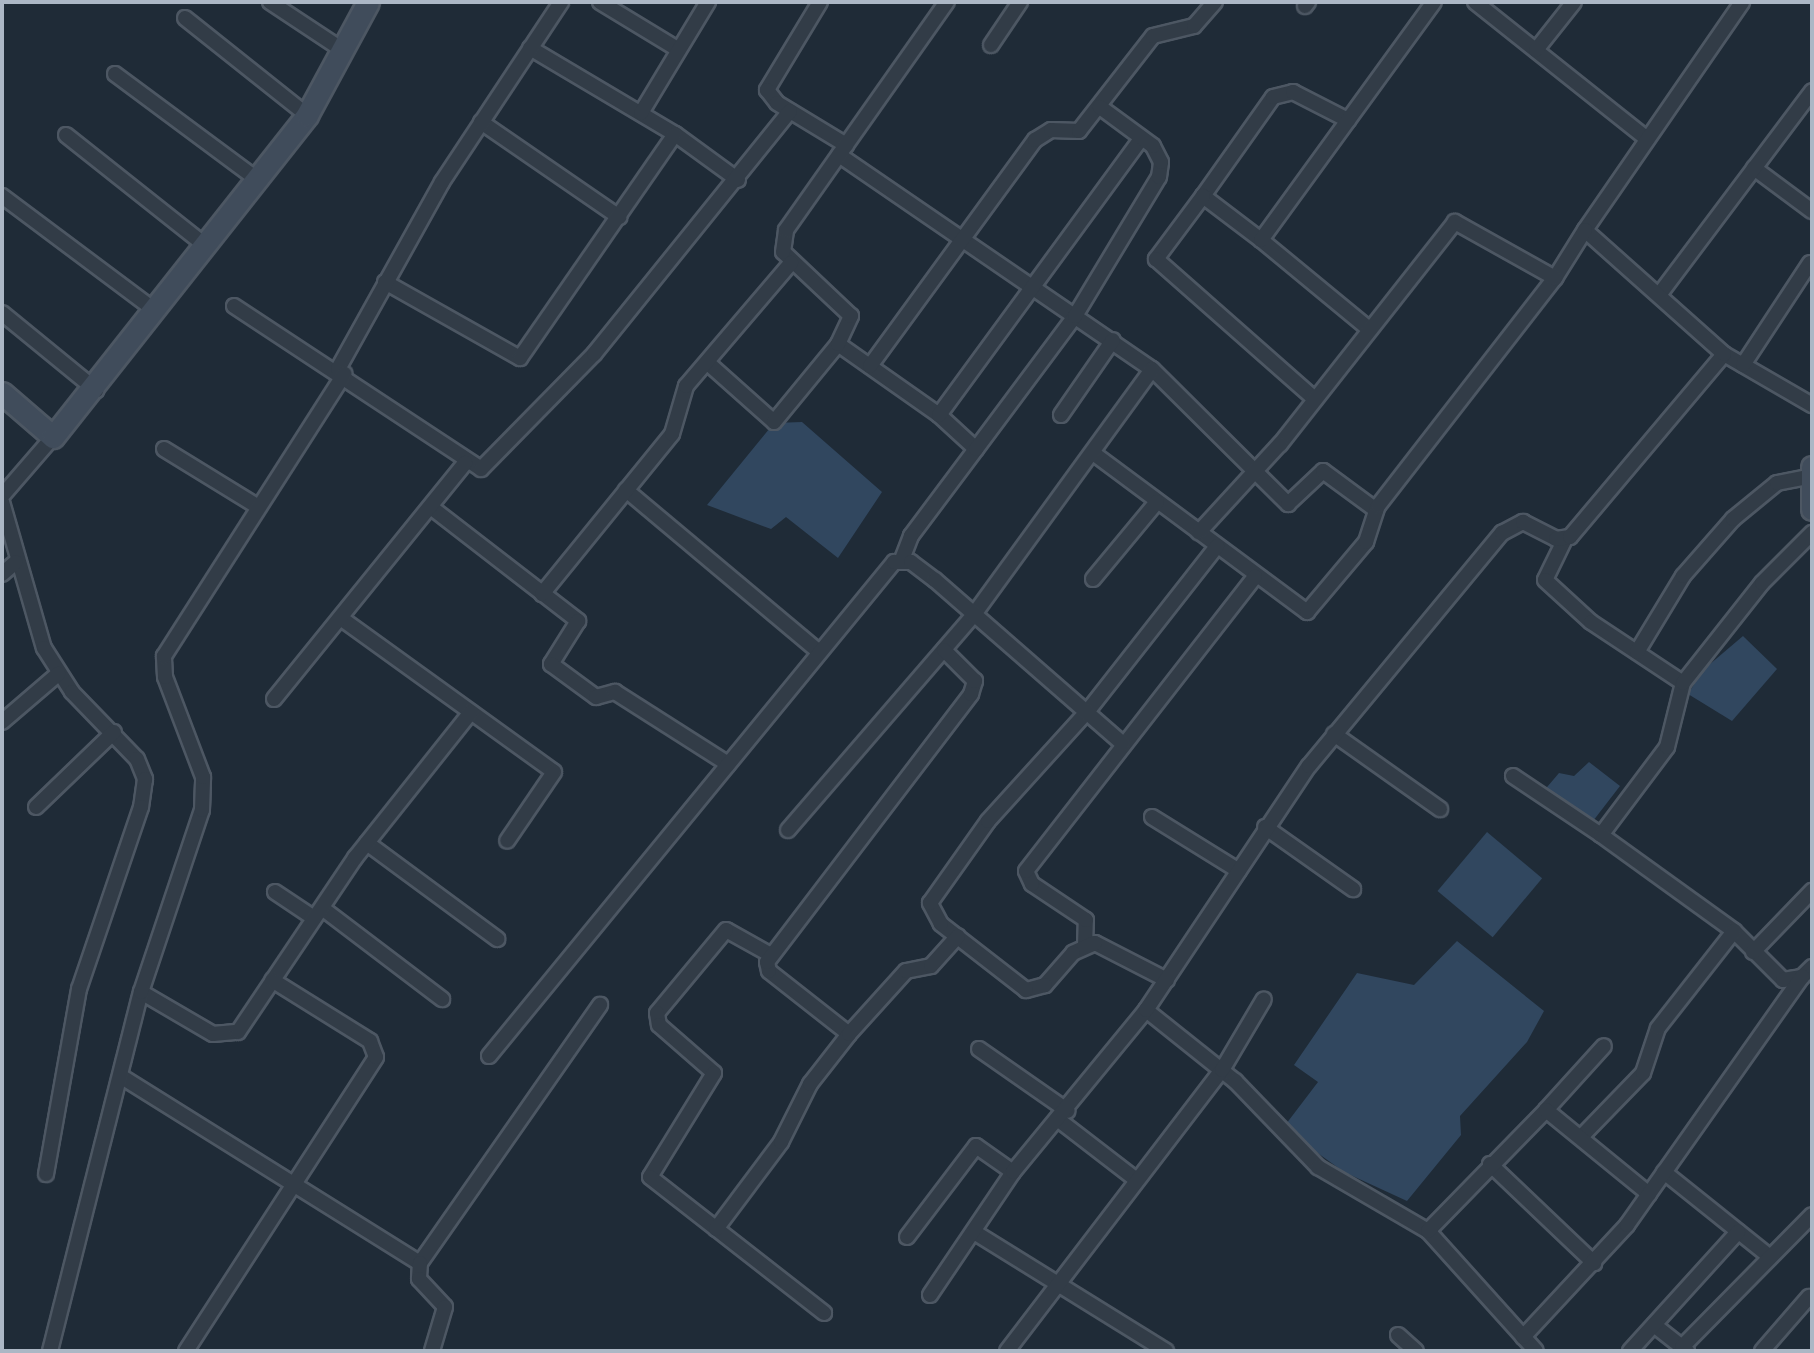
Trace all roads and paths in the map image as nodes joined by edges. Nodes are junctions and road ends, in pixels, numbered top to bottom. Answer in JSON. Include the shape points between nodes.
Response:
{"nodes":[{"id":1,"x":270,"y":2,"type":"edge"},
{"id":2,"x":368,"y":2,"type":"edge"},
{"id":3,"x":561,"y":2,"type":"edge"},
{"id":4,"x":600,"y":2,"type":"edge"},
{"id":5,"x":708,"y":2,"type":"edge"},
{"id":6,"x":820,"y":2,"type":"edge"},
{"id":7,"x":1020,"y":2,"type":"edge"},
{"id":8,"x":1215,"y":2,"type":"edge"},
{"id":9,"x":1434,"y":2,"type":"edge"},
{"id":10,"x":1475,"y":2,"type":"edge"},
{"id":11,"x":1574,"y":2,"type":"edge"},
{"id":12,"x":1742,"y":2,"type":"edge"},
{"id":13,"x":944,"y":3,"type":"edge"},
{"id":14,"x":185,"y":18,"type":"dead end"},
{"id":15,"x":990,"y":45,"type":"dead end"},
{"id":16,"x":530,"y":48,"type":"junction"},
{"id":17,"x":341,"y":49,"type":"junction"},
{"id":18,"x":680,"y":50,"type":"junction"},
{"id":19,"x":1536,"y":50,"type":"junction"},
{"id":20,"x":115,"y":74,"type":"dead end"},
{"id":21,"x":1812,"y":91,"type":"edge"},
{"id":22,"x":1100,"y":107,"type":"junction"},
{"id":23,"x":790,"y":111,"type":"junction"},
{"id":24,"x":641,"y":113,"type":"junction"},
{"id":25,"x":307,"y":115,"type":"junction"},
{"id":26,"x":1348,"y":120,"type":"junction"},
{"id":27,"x":481,"y":122,"type":"junction"},
{"id":28,"x":675,"y":134,"type":"junction"},
{"id":29,"x":66,"y":135,"type":"dead end"},
{"id":30,"x":1142,"y":138,"type":"junction"},
{"id":31,"x":1647,"y":139,"type":"junction"},
{"id":32,"x":843,"y":150,"type":"junction"},
{"id":33,"x":1754,"y":168,"type":"junction"},
{"id":34,"x":738,"y":180,"type":"junction"},
{"id":35,"x":259,"y":181,"type":"junction"},
{"id":36,"x":1203,"y":196,"type":"junction"},
{"id":37,"x":2,"y":197,"type":"edge"},
{"id":38,"x":1812,"y":211,"type":"edge"},
{"id":39,"x":619,"y":217,"type":"junction"},
{"id":40,"x":1586,"y":230,"type":"junction"},
{"id":41,"x":961,"y":235,"type":"junction"},
{"id":42,"x":1261,"y":240,"type":"junction"},
{"id":43,"x":205,"y":245,"type":"junction"},
{"id":44,"x":792,"y":263,"type":"junction"},
{"id":45,"x":1810,"y":263,"type":"dead end"},
{"id":46,"x":1555,"y":278,"type":"junction"},
{"id":47,"x":385,"y":282,"type":"junction"},
{"id":48,"x":1034,"y":290,"type":"junction"},
{"id":49,"x":1659,"y":295,"type":"junction"},
{"id":50,"x":234,"y":306,"type":"dead end"},
{"id":51,"x":156,"y":311,"type":"junction"},
{"id":52,"x":2,"y":313,"type":"edge"},
{"id":53,"x":1075,"y":316,"type":"junction"},
{"id":54,"x":1369,"y":329,"type":"junction"},
{"id":55,"x":1113,"y":340,"type":"junction"},
{"id":56,"x":838,"y":344,"type":"junction"},
{"id":57,"x":1724,"y":354,"type":"junction"},
{"id":58,"x":709,"y":364,"type":"junction"},
{"id":59,"x":1743,"y":365,"type":"junction"},
{"id":60,"x":870,"y":366,"type":"junction"},
{"id":61,"x":1152,"y":369,"type":"junction"},
{"id":62,"x":341,"y":372,"type":"junction"},
{"id":63,"x":96,"y":390,"type":"junction"},
{"id":64,"x":2,"y":393,"type":"edge"},
{"id":65,"x":1315,"y":399,"type":"junction"},
{"id":66,"x":1812,"y":405,"type":"edge"},
{"id":67,"x":939,"y":415,"type":"junction"},
{"id":68,"x":1061,"y":415,"type":"dead end"},
{"id":69,"x":53,"y":437,"type":"junction"},
{"id":70,"x":164,"y":449,"type":"dead end"},
{"id":71,"x":976,"y":449,"type":"junction"},
{"id":72,"x":1093,"y":453,"type":"junction"},
{"id":73,"x":465,"y":463,"type":"junction"},
{"id":74,"x":1256,"y":470,"type":"junction"},
{"id":75,"x":1810,"y":472,"type":"edge"},
{"id":76,"x":626,"y":490,"type":"junction"},
{"id":77,"x":2,"y":499,"type":"edge"},
{"id":78,"x":1157,"y":502,"type":"junction"},
{"id":79,"x":255,"y":505,"type":"junction"},
{"id":80,"x":432,"y":508,"type":"junction"},
{"id":81,"x":1812,"y":509,"type":"edge"},
{"id":82,"x":1376,"y":510,"type":"junction"},
{"id":83,"x":1199,"y":532,"type":"junction"},
{"id":84,"x":1812,"y":533,"type":"edge"},
{"id":85,"x":1564,"y":541,"type":"junction"},
{"id":86,"x":1217,"y":546,"type":"junction"},
{"id":87,"x":902,"y":560,"type":"junction"},
{"id":88,"x":16,"y":562,"type":"junction"},
{"id":89,"x":2,"y":574,"type":"edge"},
{"id":90,"x":1255,"y":577,"type":"junction"},
{"id":91,"x":1093,"y":579,"type":"dead end"},
{"id":92,"x":542,"y":594,"type":"junction"},
{"id":93,"x":975,"y":613,"type":"junction"},
{"id":94,"x":342,"y":619,"type":"junction"},
{"id":95,"x":944,"y":650,"type":"junction"},
{"id":96,"x":819,"y":652,"type":"junction"},
{"id":97,"x":1637,"y":652,"type":"junction"},
{"id":98,"x":58,"y":674,"type":"junction"},
{"id":99,"x":1683,"y":683,"type":"junction"},
{"id":100,"x":274,"y":699,"type":"dead end"},
{"id":101,"x":471,"y":712,"type":"junction"},
{"id":102,"x":1087,"y":712,"type":"junction"},
{"id":103,"x":2,"y":722,"type":"edge"},
{"id":104,"x":114,"y":732,"type":"junction"},
{"id":105,"x":1334,"y":734,"type":"junction"},
{"id":106,"x":1123,"y":744,"type":"junction"},
{"id":107,"x":728,"y":764,"type":"junction"},
{"id":108,"x":1513,"y":776,"type":"dead end"},
{"id":109,"x":36,"y":807,"type":"dead end"},
{"id":110,"x":1440,"y":809,"type":"dead end"},
{"id":111,"x":1152,"y":817,"type":"dead end"},
{"id":112,"x":1265,"y":827,"type":"junction"},
{"id":113,"x":788,"y":830,"type":"dead end"},
{"id":114,"x":1601,"y":835,"type":"junction"},
{"id":115,"x":507,"y":841,"type":"dead end"},
{"id":116,"x":367,"y":843,"type":"junction"},
{"id":117,"x":1239,"y":871,"type":"junction"},
{"id":118,"x":1353,"y":889,"type":"dead end"},
{"id":119,"x":1812,"y":891,"type":"edge"},
{"id":120,"x":275,"y":892,"type":"dead end"},
{"id":121,"x":318,"y":913,"type":"junction"},
{"id":122,"x":1734,"y":931,"type":"junction"},
{"id":123,"x":958,"y":936,"type":"junction"},
{"id":124,"x":496,"y":939,"type":"dead end"},
{"id":125,"x":1084,"y":945,"type":"junction"},
{"id":126,"x":1753,"y":952,"type":"junction"},
{"id":127,"x":771,"y":955,"type":"junction"},
{"id":128,"x":1807,"y":972,"type":"edge"},
{"id":129,"x":1167,"y":979,"type":"junction"},
{"id":130,"x":272,"y":980,"type":"junction"},
{"id":131,"x":141,"y":992,"type":"junction"},
{"id":132,"x":442,"y":999,"type":"dead end"},
{"id":133,"x":1264,"y":999,"type":"dead end"},
{"id":134,"x":600,"y":1005,"type":"dead end"},
{"id":135,"x":1146,"y":1010,"type":"junction"},
{"id":136,"x":849,"y":1034,"type":"junction"},
{"id":137,"x":1604,"y":1046,"type":"dead end"},
{"id":138,"x":979,"y":1049,"type":"dead end"},
{"id":139,"x":489,"y":1056,"type":"dead end"},
{"id":140,"x":1222,"y":1069,"type":"junction"},
{"id":141,"x":122,"y":1077,"type":"junction"},
{"id":142,"x":1546,"y":1110,"type":"junction"},
{"id":143,"x":1064,"y":1116,"type":"junction"},
{"id":144,"x":1581,"y":1137,"type":"junction"},
{"id":145,"x":1490,"y":1164,"type":"junction"},
{"id":146,"x":1013,"y":1172,"type":"junction"},
{"id":147,"x":1664,"y":1172,"type":"junction"},
{"id":148,"x":46,"y":1174,"type":"dead end"},
{"id":149,"x":1134,"y":1178,"type":"junction"},
{"id":150,"x":296,"y":1185,"type":"junction"},
{"id":151,"x":1648,"y":1194,"type":"junction"},
{"id":152,"x":1812,"y":1215,"type":"edge"},
{"id":153,"x":716,"y":1229,"type":"junction"},
{"id":154,"x":1428,"y":1231,"type":"junction"},
{"id":155,"x":974,"y":1232,"type":"junction"},
{"id":156,"x":1738,"y":1232,"type":"junction"},
{"id":157,"x":907,"y":1237,"type":"dead end"},
{"id":158,"x":1770,"y":1257,"type":"junction"},
{"id":159,"x":420,"y":1263,"type":"junction"},
{"id":160,"x":1594,"y":1263,"type":"junction"},
{"id":161,"x":1059,"y":1282,"type":"junction"},
{"id":162,"x":930,"y":1295,"type":"dead end"},
{"id":163,"x":1809,"y":1297,"type":"dead end"},
{"id":164,"x":824,"y":1313,"type":"dead end"},
{"id":165,"x":1654,"y":1325,"type":"junction"},
{"id":166,"x":1398,"y":1335,"type":"dead end"},
{"id":167,"x":1523,"y":1338,"type":"junction"},
{"id":168,"x":1684,"y":1349,"type":"edge"},
{"id":169,"x":50,"y":1351,"type":"edge"},
{"id":170,"x":186,"y":1351,"type":"edge"},
{"id":171,"x":432,"y":1351,"type":"edge"},
{"id":172,"x":1007,"y":1351,"type":"edge"},
{"id":173,"x":1166,"y":1351,"type":"edge"},
{"id":174,"x":1416,"y":1351,"type":"edge"},
{"id":175,"x":1536,"y":1351,"type":"edge"},
{"id":176,"x":1630,"y":1351,"type":"edge"},
{"id":177,"x":1762,"y":1351,"type":"edge"}],
"edges":[{"from":1,"to":17,"type":"street"},
{"from":2,"to":17,"type":"street"},
{"from":3,"to":16,"type":"street"},
{"from":4,"to":18,"type":"street"},
{"from":5,"to":18,"type":"street"},
{"from":6,"to":23,"type":"street","via":[[768,82],[770,98]]},
{"from":7,"to":15,"type":"street"},
{"from":8,"to":22,"type":"street","via":[[1194,26],[1153,36]]},
{"from":9,"to":26,"type":"street"},
{"from":10,"to":19,"type":"street"},
{"from":11,"to":19,"type":"street"},
{"from":12,"to":31,"type":"street"},
{"from":13,"to":32,"type":"street"},
{"from":14,"to":25,"type":"street"},
{"from":16,"to":24,"type":"street"},
{"from":16,"to":27,"type":"street"},
{"from":17,"to":25,"type":"street"},
{"from":18,"to":24,"type":"street"},
{"from":19,"to":31,"type":"street"},
{"from":20,"to":35,"type":"street"},
{"from":21,"to":33,"type":"street"},
{"from":22,"to":30,"type":"street"},
{"from":22,"to":41,"type":"street","via":[[1079,131],[1051,130],[1035,140]]},
{"from":23,"to":32,"type":"street"},
{"from":23,"to":34,"type":"street"},
{"from":24,"to":28,"type":"street"},
{"from":25,"to":35,"type":"street"},
{"from":26,"to":36,"type":"street","via":[[1293,92],[1273,97]]},
{"from":26,"to":42,"type":"street"},
{"from":27,"to":39,"type":"street"},
{"from":27,"to":47,"type":"street"},
{"from":28,"to":34,"type":"street"},
{"from":28,"to":39,"type":"street"},
{"from":29,"to":43,"type":"street"},
{"from":30,"to":48,"type":"street"},
{"from":30,"to":53,"type":"street","via":[[1159,154],[1159,177]]},
{"from":31,"to":40,"type":"street"},
{"from":32,"to":41,"type":"street"},
{"from":32,"to":44,"type":"street","via":[[786,230],[783,253]]},
{"from":33,"to":38,"type":"street"},
{"from":33,"to":49,"type":"street"},
{"from":34,"to":73,"type":"street","via":[[584,365],[485,467]]},
{"from":35,"to":43,"type":"street"},
{"from":36,"to":42,"type":"street"},
{"from":36,"to":65,"type":"street","via":[[1156,259]]},
{"from":37,"to":51,"type":"street"},
{"from":39,"to":47,"type":"street","via":[[518,358]]},
{"from":40,"to":46,"type":"street"},
{"from":40,"to":49,"type":"street"},
{"from":41,"to":48,"type":"street"},
{"from":41,"to":60,"type":"street"},
{"from":42,"to":54,"type":"street"},
{"from":43,"to":51,"type":"street"},
{"from":44,"to":56,"type":"street","via":[[851,316]]},
{"from":44,"to":58,"type":"street"},
{"from":45,"to":59,"type":"street"},
{"from":46,"to":54,"type":"street","via":[[1455,222]]},
{"from":46,"to":82,"type":"street"},
{"from":47,"to":62,"type":"street"},
{"from":48,"to":53,"type":"street"},
{"from":48,"to":67,"type":"street"},
{"from":49,"to":57,"type":"street"},
{"from":50,"to":62,"type":"street"},
{"from":51,"to":63,"type":"street"},
{"from":52,"to":63,"type":"street"},
{"from":53,"to":55,"type":"street"},
{"from":53,"to":71,"type":"street"},
{"from":54,"to":65,"type":"street"},
{"from":55,"to":61,"type":"street"},
{"from":55,"to":68,"type":"street"},
{"from":56,"to":58,"type":"street","via":[[774,422]]},
{"from":56,"to":60,"type":"street"},
{"from":57,"to":59,"type":"street"},
{"from":57,"to":85,"type":"street"},
{"from":58,"to":76,"type":"street","via":[[678,396],[676,427]]},
{"from":59,"to":66,"type":"street"},
{"from":60,"to":67,"type":"street"},
{"from":61,"to":72,"type":"street"},
{"from":61,"to":74,"type":"street"},
{"from":62,"to":73,"type":"street"},
{"from":62,"to":79,"type":"street"},
{"from":63,"to":69,"type":"street"},
{"from":64,"to":69,"type":"street"},
{"from":65,"to":74,"type":"street"},
{"from":67,"to":71,"type":"street"},
{"from":69,"to":77,"type":"street"},
{"from":70,"to":79,"type":"street"},
{"from":71,"to":87,"type":"street","via":[[911,536]]},
{"from":72,"to":78,"type":"street"},
{"from":72,"to":93,"type":"street"},
{"from":73,"to":80,"type":"street"},
{"from":74,"to":82,"type":"street","via":[[1288,504],[1323,471]]},
{"from":74,"to":83,"type":"street"},
{"from":75,"to":81,"type":"street"},
{"from":75,"to":97,"type":"street","via":[[1777,484],[1733,519],[1683,576]]},
{"from":76,"to":92,"type":"street"},
{"from":76,"to":96,"type":"street"},
{"from":77,"to":88,"type":"street"},
{"from":78,"to":83,"type":"street"},
{"from":78,"to":91,"type":"street"},
{"from":79,"to":131,"type":"street","via":[[164,656],[164,677],[193,744],[204,794]]},
{"from":80,"to":92,"type":"street"},
{"from":80,"to":94,"type":"street"},
{"from":82,"to":90,"type":"street","via":[[1366,542],[1307,612]]},
{"from":83,"to":86,"type":"street"},
{"from":84,"to":99,"type":"street","via":[[1762,583]]},
{"from":85,"to":97,"type":"street","via":[[1545,580]]},
{"from":85,"to":105,"type":"street","via":[[1531,524],[1509,527]]},
{"from":86,"to":90,"type":"street"},
{"from":86,"to":102,"type":"street"},
{"from":87,"to":93,"type":"street"},
{"from":87,"to":96,"type":"street","via":[[887,569]]},
{"from":88,"to":89,"type":"street"},
{"from":88,"to":98,"type":"street","via":[[36,632]]},
{"from":90,"to":106,"type":"street"},
{"from":92,"to":107,"type":"street","via":[[578,621],[551,664],[596,696],[615,692]]},
{"from":93,"to":95,"type":"street"},
{"from":93,"to":102,"type":"street"},
{"from":94,"to":100,"type":"street"},
{"from":94,"to":101,"type":"street"},
{"from":95,"to":113,"type":"street"},
{"from":95,"to":127,"type":"street","via":[[975,681],[971,694]]},
{"from":96,"to":107,"type":"street"},
{"from":97,"to":99,"type":"street"},
{"from":98,"to":103,"type":"street"},
{"from":98,"to":104,"type":"street"},
{"from":99,"to":114,"type":"street","via":[[1667,747]]},
{"from":101,"to":115,"type":"street","via":[[554,772]]},
{"from":101,"to":116,"type":"street"},
{"from":102,"to":106,"type":"street"},
{"from":102,"to":123,"type":"street","via":[[938,887],[932,914]]},
{"from":104,"to":109,"type":"street"},
{"from":104,"to":148,"type":"street","via":[[142,769],[145,792],[79,989]]},
{"from":105,"to":110,"type":"street"},
{"from":105,"to":112,"type":"street"},
{"from":106,"to":125,"type":"street","via":[[1026,871],[1032,884],[1086,919]]},
{"from":107,"to":139,"type":"street"},
{"from":108,"to":114,"type":"street"},
{"from":111,"to":117,"type":"street"},
{"from":112,"to":117,"type":"street"},
{"from":112,"to":118,"type":"street"},
{"from":114,"to":122,"type":"street"},
{"from":116,"to":121,"type":"street"},
{"from":116,"to":124,"type":"street"},
{"from":117,"to":129,"type":"street"},
{"from":119,"to":126,"type":"street"},
{"from":120,"to":121,"type":"street"},
{"from":121,"to":130,"type":"street"},
{"from":121,"to":132,"type":"street"},
{"from":122,"to":126,"type":"street"},
{"from":122,"to":144,"type":"street","via":[[1658,1028],[1643,1073]]},
{"from":123,"to":125,"type":"street","via":[[1026,990],[1045,985]]},
{"from":123,"to":136,"type":"street","via":[[932,966],[906,971]]},
{"from":125,"to":129,"type":"street","via":[[1107,945]]},
{"from":126,"to":128,"type":"street","via":[[1783,980]]},
{"from":127,"to":136,"type":"street","via":[[769,971]]},
{"from":127,"to":153,"type":"street","via":[[726,930],[657,1013],[659,1025],[714,1073],[650,1177]]},
{"from":128,"to":147,"type":"street"},
{"from":129,"to":135,"type":"street"},
{"from":130,"to":131,"type":"street","via":[[232,1037],[213,1034]]},
{"from":130,"to":150,"type":"street","via":[[375,1047],[376,1057]]},
{"from":131,"to":141,"type":"street"},
{"from":133,"to":140,"type":"street"},
{"from":134,"to":159,"type":"street"},
{"from":135,"to":140,"type":"street"},
{"from":135,"to":143,"type":"street"},
{"from":136,"to":153,"type":"street","via":[[810,1084],[781,1142]]},
{"from":137,"to":142,"type":"street"},
{"from":138,"to":143,"type":"street"},
{"from":140,"to":149,"type":"street"},
{"from":140,"to":154,"type":"street","via":[[1302,1154]]},
{"from":141,"to":150,"type":"street"},
{"from":141,"to":169,"type":"street"},
{"from":142,"to":144,"type":"street"},
{"from":142,"to":145,"type":"street"},
{"from":143,"to":146,"type":"street"},
{"from":143,"to":149,"type":"street"},
{"from":144,"to":151,"type":"street"},
{"from":145,"to":154,"type":"street"},
{"from":145,"to":160,"type":"street"},
{"from":146,"to":155,"type":"street"},
{"from":146,"to":157,"type":"street","via":[[976,1146]]},
{"from":147,"to":151,"type":"street"},
{"from":147,"to":156,"type":"street"},
{"from":149,"to":161,"type":"street"},
{"from":150,"to":159,"type":"street","via":[[397,1254]]},
{"from":150,"to":170,"type":"street"},
{"from":151,"to":160,"type":"street"},
{"from":152,"to":158,"type":"street"},
{"from":153,"to":164,"type":"street"},
{"from":154,"to":167,"type":"street"},
{"from":155,"to":161,"type":"street"},
{"from":155,"to":162,"type":"street"},
{"from":156,"to":158,"type":"street"},
{"from":156,"to":165,"type":"street"},
{"from":158,"to":168,"type":"street"},
{"from":159,"to":171,"type":"street","via":[[419,1279],[445,1307]]},
{"from":160,"to":167,"type":"street"},
{"from":161,"to":172,"type":"street"},
{"from":161,"to":173,"type":"street"},
{"from":163,"to":177,"type":"street"},
{"from":165,"to":168,"type":"street"},
{"from":165,"to":176,"type":"street"},
{"from":166,"to":174,"type":"street"},
{"from":167,"to":175,"type":"street"}]}
